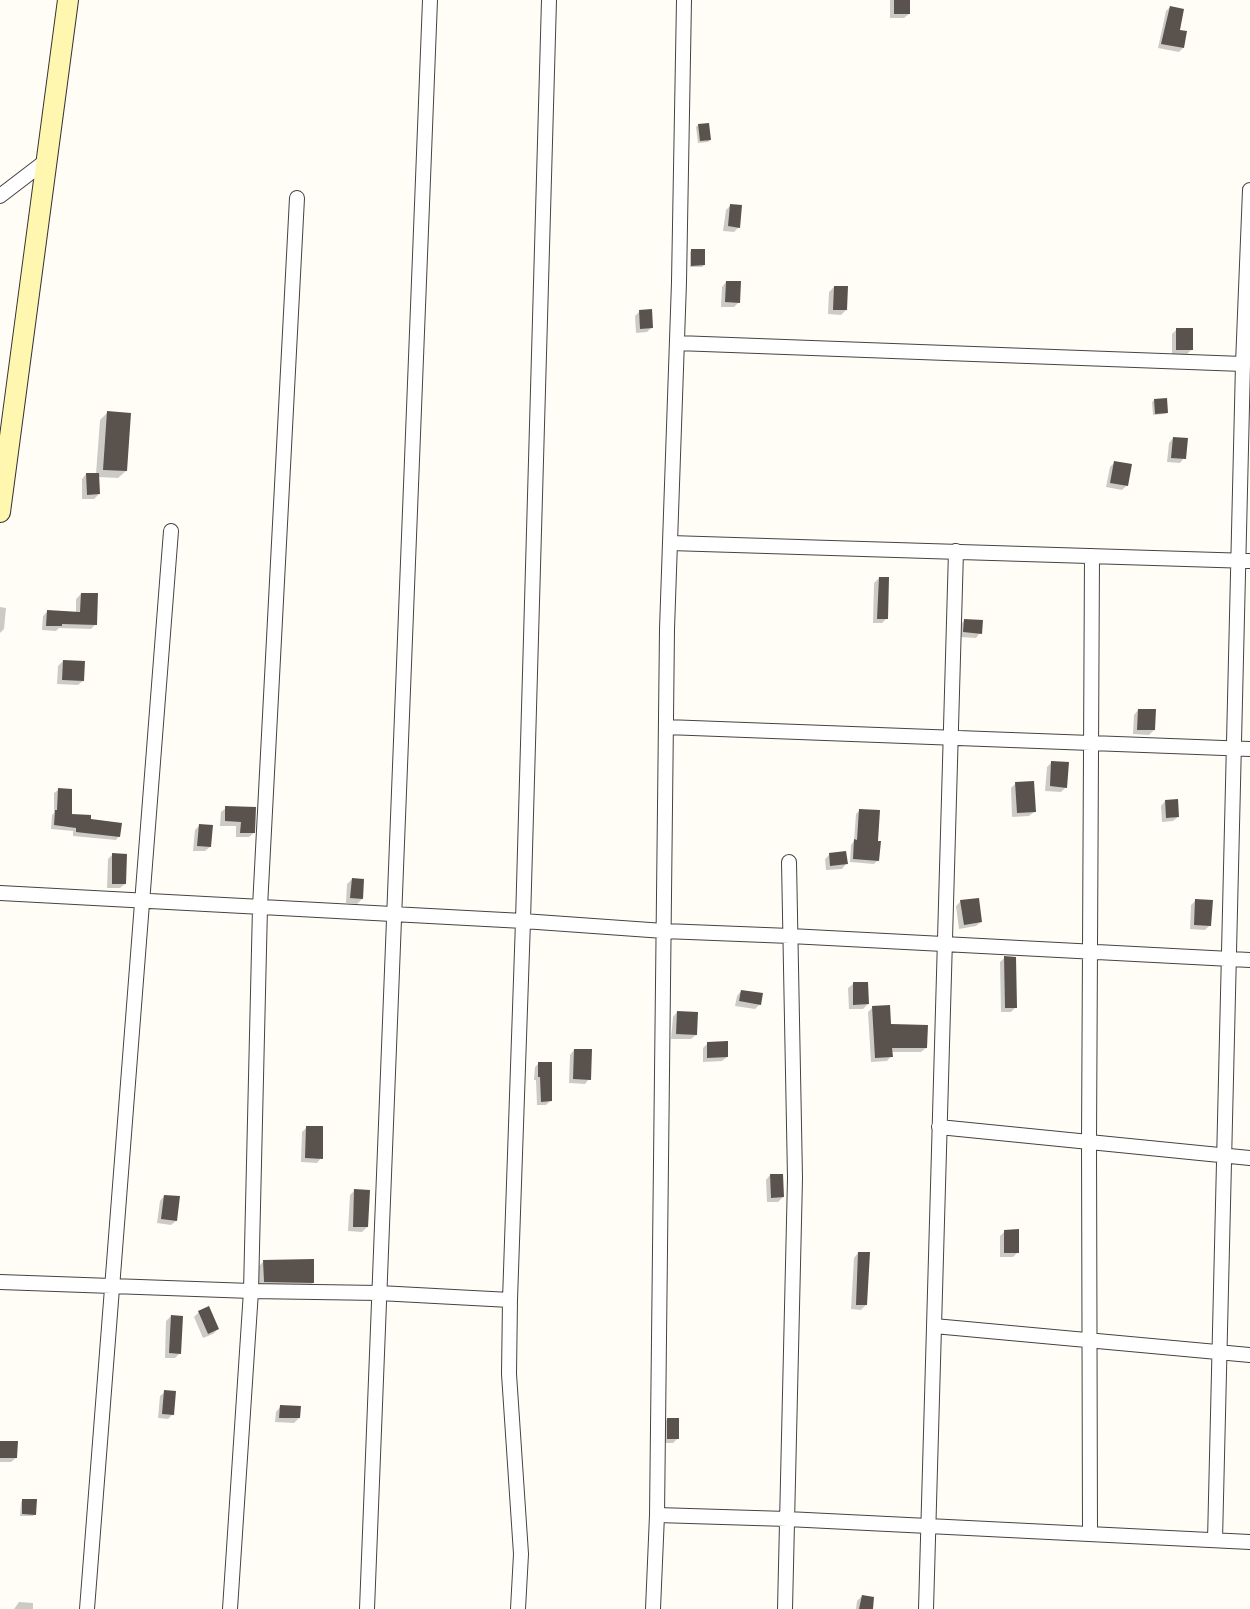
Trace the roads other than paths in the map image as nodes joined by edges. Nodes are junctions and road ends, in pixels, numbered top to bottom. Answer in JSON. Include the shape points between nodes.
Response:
{"nodes":[{"id":1,"x":68,"y":0,"type":"edge"},
{"id":2,"x":430,"y":0,"type":"edge"},
{"id":3,"x":549,"y":0,"type":"edge"},
{"id":4,"x":684,"y":0,"type":"edge"},
{"id":5,"x":47,"y":160,"type":"junction"},
{"id":6,"x":1250,"y":190,"type":"edge"},
{"id":7,"x":0,"y":196,"type":"edge"},
{"id":8,"x":296,"y":198,"type":"dead end"},
{"id":9,"x":677,"y":343,"type":"junction"},
{"id":10,"x":1243,"y":364,"type":"junction"},
{"id":11,"x":0,"y":512,"type":"edge"},
{"id":12,"x":171,"y":531,"type":"dead end"},
{"id":13,"x":670,"y":542,"type":"junction"},
{"id":14,"x":956,"y":551,"type":"junction"},
{"id":15,"x":1092,"y":556,"type":"junction"},
{"id":16,"x":1244,"y":561,"type":"edge"},
{"id":17,"x":666,"y":727,"type":"junction"},
{"id":18,"x":950,"y":738,"type":"junction"},
{"id":19,"x":1091,"y":744,"type":"junction"},
{"id":20,"x":1234,"y":748,"type":"junction"},
{"id":21,"x":1250,"y":749,"type":"edge"},
{"id":22,"x":789,"y":862,"type":"dead end"},
{"id":23,"x":0,"y":893,"type":"edge"},
{"id":24,"x":142,"y":900,"type":"junction"},
{"id":25,"x":260,"y":907,"type":"junction"},
{"id":26,"x":394,"y":914,"type":"junction"},
{"id":27,"x":523,"y":921,"type":"junction"},
{"id":28,"x":664,"y":931,"type":"junction"},
{"id":29,"x":790,"y":936,"type":"junction"},
{"id":30,"x":945,"y":944,"type":"junction"},
{"id":31,"x":1090,"y":952,"type":"junction"},
{"id":32,"x":1229,"y":959,"type":"junction"},
{"id":33,"x":1250,"y":960,"type":"edge"},
{"id":34,"x":940,"y":1127,"type":"junction"},
{"id":35,"x":1090,"y":1142,"type":"junction"},
{"id":36,"x":1225,"y":1155,"type":"junction"},
{"id":37,"x":1250,"y":1158,"type":"edge"},
{"id":38,"x":0,"y":1282,"type":"edge"},
{"id":39,"x":112,"y":1286,"type":"junction"},
{"id":40,"x":251,"y":1291,"type":"junction"},
{"id":41,"x":379,"y":1294,"type":"junction"},
{"id":42,"x":510,"y":1300,"type":"junction"},
{"id":43,"x":934,"y":1326,"type":"junction"},
{"id":44,"x":1090,"y":1340,"type":"junction"},
{"id":45,"x":1220,"y":1352,"type":"junction"},
{"id":46,"x":1250,"y":1354,"type":"edge"},
{"id":47,"x":657,"y":1515,"type":"junction"},
{"id":48,"x":788,"y":1519,"type":"junction"},
{"id":49,"x":928,"y":1526,"type":"junction"},
{"id":50,"x":1090,"y":1534,"type":"junction"},
{"id":51,"x":1215,"y":1540,"type":"junction"},
{"id":52,"x":1250,"y":1542,"type":"edge"},
{"id":53,"x":87,"y":1609,"type":"edge"},
{"id":54,"x":230,"y":1609,"type":"edge"},
{"id":55,"x":367,"y":1609,"type":"edge"},
{"id":56,"x":518,"y":1609,"type":"edge"},
{"id":57,"x":653,"y":1609,"type":"edge"},
{"id":58,"x":785,"y":1609,"type":"edge"},
{"id":59,"x":926,"y":1609,"type":"edge"}],
"edges":[{"from":1,"to":5,"type":"street"},
{"from":2,"to":26,"type":"street"},
{"from":3,"to":27,"type":"street"},
{"from":4,"to":9,"type":"street"},
{"from":5,"to":7,"type":"street"},
{"from":5,"to":11,"type":"street"},
{"from":6,"to":10,"type":"street"},
{"from":8,"to":25,"type":"street"},
{"from":9,"to":10,"type":"street"},
{"from":9,"to":13,"type":"street"},
{"from":10,"to":16,"type":"street"},
{"from":12,"to":24,"type":"street"},
{"from":13,"to":14,"type":"street"},
{"from":13,"to":17,"type":"street"},
{"from":14,"to":15,"type":"street"},
{"from":14,"to":18,"type":"street"},
{"from":15,"to":16,"type":"street"},
{"from":15,"to":19,"type":"street"},
{"from":16,"to":20,"type":"street"},
{"from":17,"to":18,"type":"street"},
{"from":17,"to":28,"type":"street"},
{"from":18,"to":19,"type":"street"},
{"from":18,"to":30,"type":"street"},
{"from":19,"to":20,"type":"street"},
{"from":19,"to":31,"type":"street"},
{"from":20,"to":21,"type":"street"},
{"from":20,"to":32,"type":"street"},
{"from":22,"to":29,"type":"street"},
{"from":23,"to":24,"type":"street"},
{"from":24,"to":25,"type":"street"},
{"from":24,"to":39,"type":"street"},
{"from":25,"to":26,"type":"street"},
{"from":25,"to":40,"type":"street"},
{"from":26,"to":27,"type":"street"},
{"from":26,"to":41,"type":"street"},
{"from":27,"to":28,"type":"street"},
{"from":27,"to":42,"type":"street"},
{"from":28,"to":29,"type":"street"},
{"from":28,"to":47,"type":"street"},
{"from":29,"to":30,"type":"street"},
{"from":29,"to":48,"type":"street","via":[[795,1178]]},
{"from":30,"to":31,"type":"street"},
{"from":30,"to":34,"type":"street"},
{"from":31,"to":32,"type":"street"},
{"from":31,"to":35,"type":"street"},
{"from":32,"to":33,"type":"street"},
{"from":32,"to":36,"type":"street"},
{"from":34,"to":35,"type":"street"},
{"from":34,"to":43,"type":"street"},
{"from":35,"to":36,"type":"street"},
{"from":35,"to":44,"type":"street"},
{"from":36,"to":37,"type":"street"},
{"from":36,"to":45,"type":"street"},
{"from":38,"to":39,"type":"street"},
{"from":39,"to":40,"type":"street"},
{"from":39,"to":53,"type":"street"},
{"from":40,"to":41,"type":"street"},
{"from":40,"to":54,"type":"street"},
{"from":41,"to":42,"type":"street"},
{"from":41,"to":55,"type":"street"},
{"from":42,"to":56,"type":"street","via":[[509,1374],[521,1554]]},
{"from":43,"to":44,"type":"street"},
{"from":43,"to":49,"type":"street"},
{"from":44,"to":45,"type":"street"},
{"from":44,"to":50,"type":"street"},
{"from":45,"to":46,"type":"street"},
{"from":45,"to":51,"type":"street"},
{"from":47,"to":48,"type":"street"},
{"from":47,"to":57,"type":"street"},
{"from":48,"to":49,"type":"street"},
{"from":48,"to":58,"type":"street"},
{"from":49,"to":50,"type":"street"},
{"from":49,"to":59,"type":"street"},
{"from":50,"to":51,"type":"street"},
{"from":51,"to":52,"type":"street"}]}
